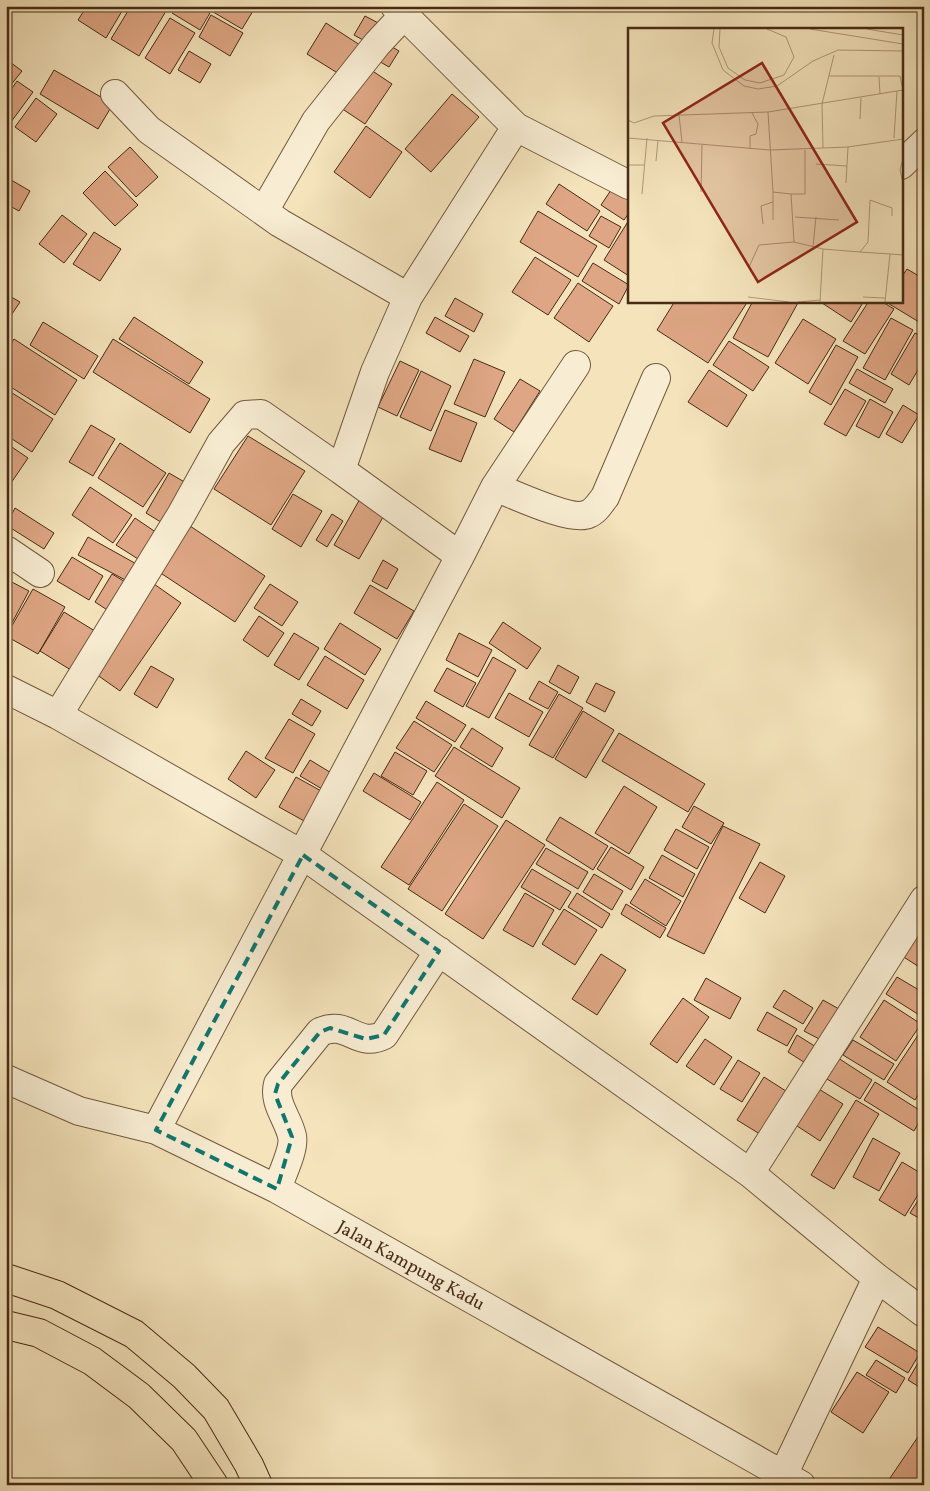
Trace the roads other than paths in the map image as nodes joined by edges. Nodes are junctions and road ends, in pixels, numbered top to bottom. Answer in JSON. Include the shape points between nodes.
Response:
{"nodes":[{"id":1,"x":399,"y":11,"type":"edge"},
{"id":2,"x":115,"y":94,"type":"dead end"},
{"id":3,"x":516,"y":127,"type":"junction"},
{"id":4,"x":924,"y":143,"type":"edge"},
{"id":5,"x":902,"y":164,"type":"edge"},
{"id":6,"x":628,"y":184,"type":"edge"},
{"id":7,"x":264,"y":211,"type":"junction"},
{"id":8,"x":408,"y":297,"type":"junction"},
{"id":9,"x":576,"y":365,"type":"dead end"},
{"id":10,"x":656,"y":378,"type":"dead end"},
{"id":11,"x":341,"y":470,"type":"junction"},
{"id":12,"x":495,"y":487,"type":"junction"},
{"id":13,"x":6,"y":550,"type":"edge"},
{"id":14,"x":460,"y":556,"type":"junction"},
{"id":15,"x":40,"y":572,"type":"dead end"},
{"id":16,"x":6,"y":689,"type":"edge"},
{"id":17,"x":58,"y":715,"type":"junction"},
{"id":18,"x":303,"y":855,"type":"junction"},
{"id":19,"x":924,"y":900,"type":"edge"},
{"id":20,"x":439,"y":951,"type":"junction"},
{"id":21,"x":6,"y":1079,"type":"edge"},
{"id":22,"x":156,"y":1130,"type":"junction"},
{"id":23,"x":750,"y":1173,"type":"junction"},
{"id":24,"x":277,"y":1189,"type":"junction"},
{"id":25,"x":6,"y":1278,"type":"edge"},
{"id":26,"x":878,"y":1278,"type":"junction"},
{"id":27,"x":924,"y":1313,"type":"edge"},
{"id":28,"x":6,"y":1325,"type":"edge"},
{"id":29,"x":795,"y":1482,"type":"edge"},
{"id":30,"x":214,"y":1485,"type":"edge"},
{"id":31,"x":258,"y":1485,"type":"edge"}],
"edges":[{"from":1,"to":3,"type":"street"},
{"from":1,"to":7,"type":"street","via":[[316,121]]},
{"from":2,"to":7,"type":"street","via":[[149,130]]},
{"from":3,"to":6,"type":"street"},
{"from":3,"to":8,"type":"street"},
{"from":4,"to":5,"type":"street"},
{"from":7,"to":8,"type":"street"},
{"from":8,"to":11,"type":"street","via":[[375,372]]},
{"from":9,"to":12,"type":"street"},
{"from":10,"to":12,"type":"street","via":[[605,497],[596,509],[587,515],[566,514]]},
{"from":11,"to":14,"type":"street"},
{"from":11,"to":17,"type":"street","via":[[261,414],[245,415],[221,443]]},
{"from":12,"to":14,"type":"street"},
{"from":13,"to":15,"type":"street"},
{"from":14,"to":18,"type":"street"},
{"from":16,"to":17,"type":"street"},
{"from":17,"to":18,"type":"street"},
{"from":18,"to":20,"type":"street"},
{"from":18,"to":22,"type":"street"},
{"from":19,"to":23,"type":"street"},
{"from":20,"to":23,"type":"street"},
{"from":20,"to":24,"type":"street","via":[[384,1035],[375,1040],[340,1028],[320,1032],[278,1084],[275,1094],[292,1137],[292,1150]]},
{"from":21,"to":22,"type":"street","name":"Jalan Kampung Kadu","via":[[79,1111]]},
{"from":22,"to":24,"type":"street","name":"Jalan Kampung Kadu"},
{"from":23,"to":26,"type":"street"},
{"from":24,"to":29,"type":"street","name":"Jalan Kampung Kadu"},
{"from":25,"to":31,"type":"highway","via":[[57,1295],[134,1334],[184,1376],[216,1409]]},
{"from":26,"to":27,"type":"street"},
{"from":26,"to":29,"type":"street"},
{"from":28,"to":30,"type":"highway","via":[[39,1333],[92,1361],[139,1396],[184,1440]]}]}
